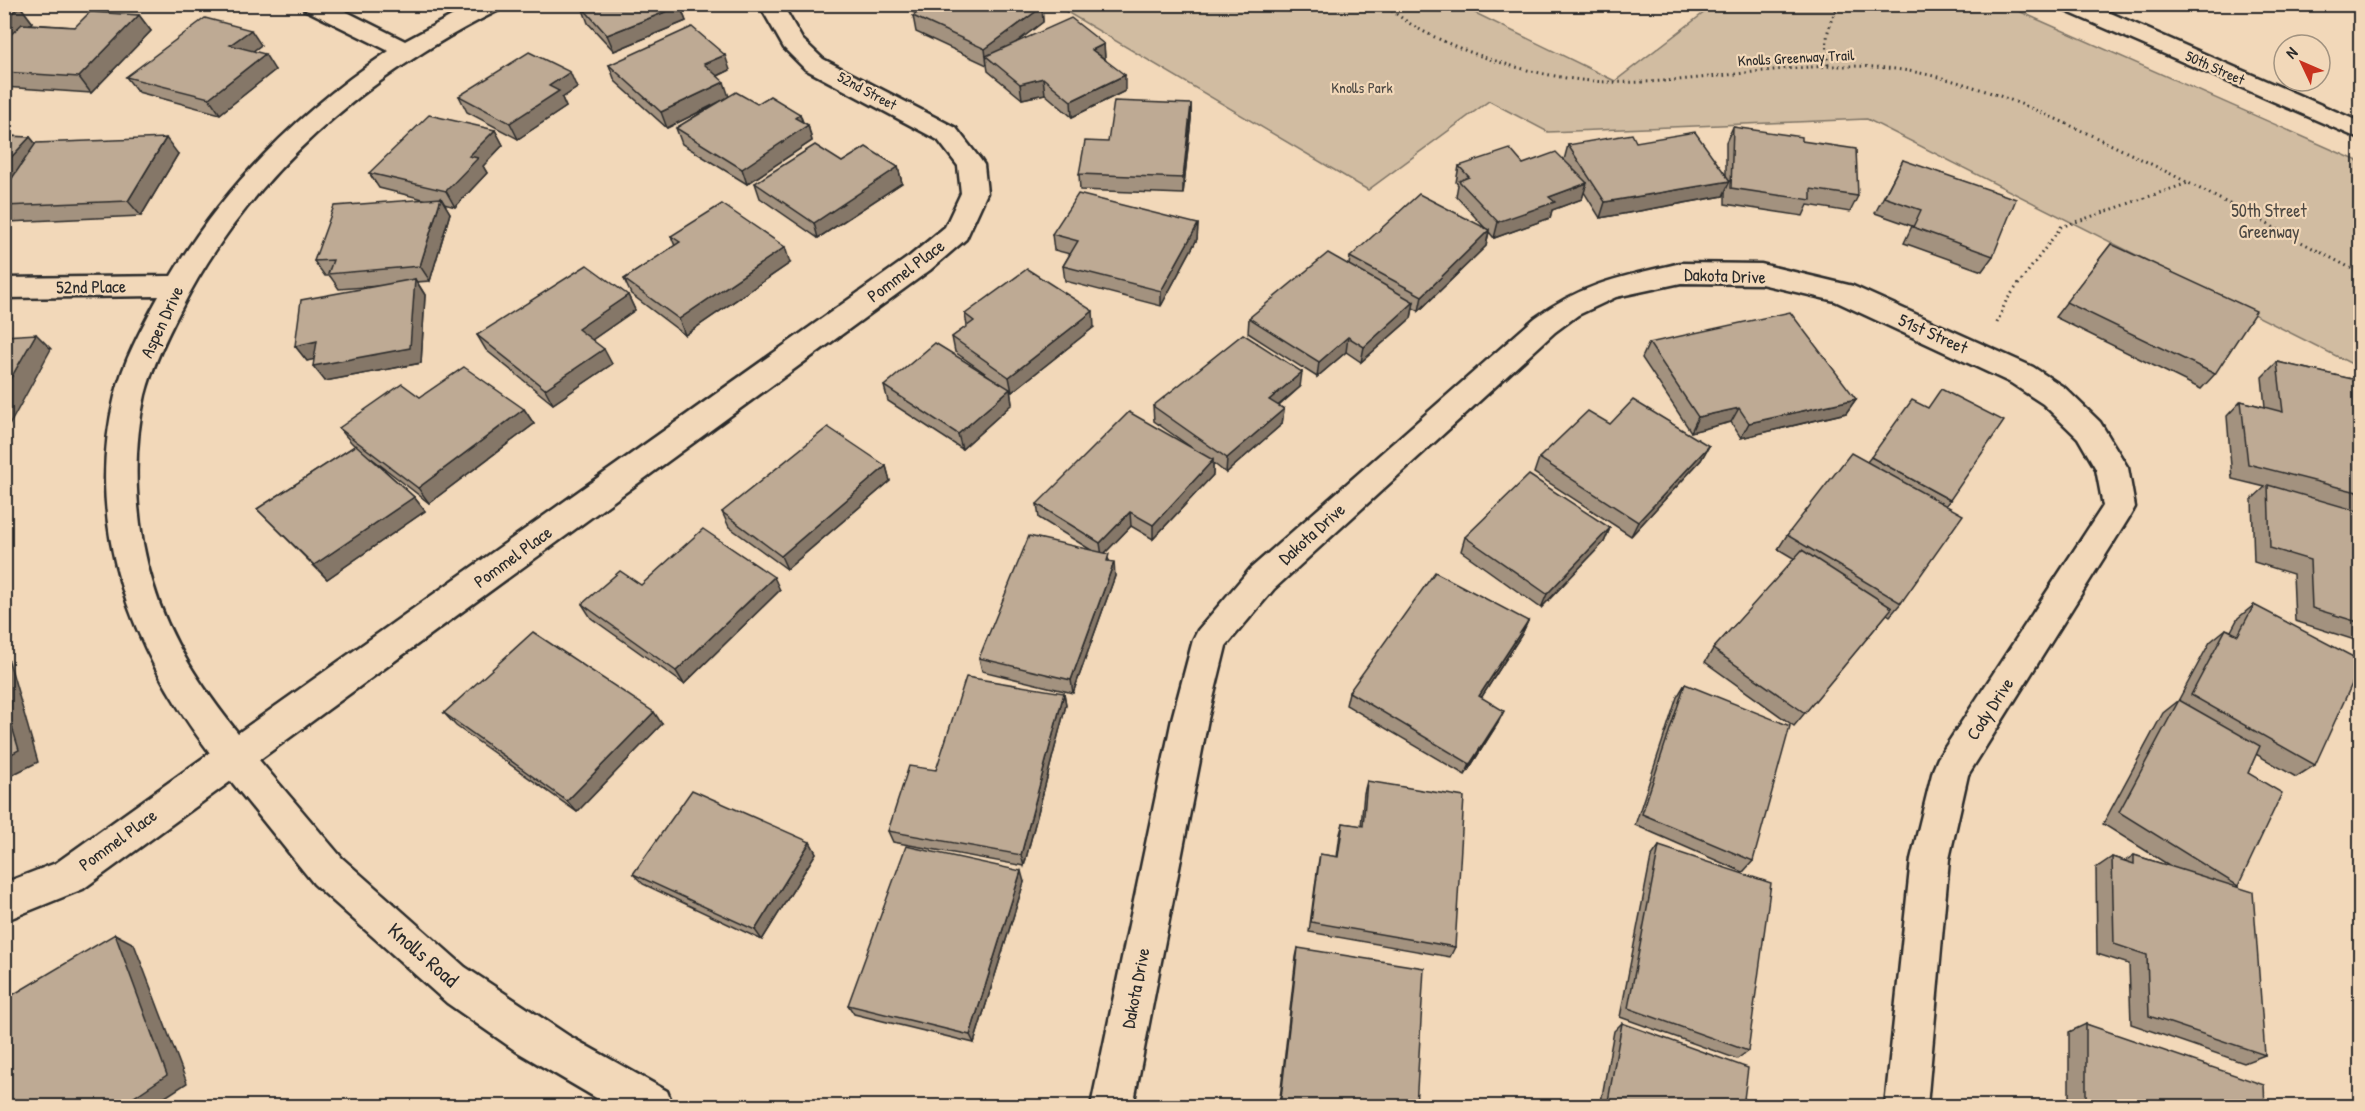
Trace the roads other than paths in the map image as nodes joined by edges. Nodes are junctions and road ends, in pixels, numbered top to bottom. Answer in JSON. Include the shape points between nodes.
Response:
{"nodes":[{"id":1,"x":312,"y":4,"type":"edge"},
{"id":2,"x":493,"y":4,"type":"edge"},
{"id":3,"x":770,"y":4,"type":"edge"},
{"id":4,"x":2069,"y":4,"type":"edge"},
{"id":5,"x":407,"y":51,"type":"junction"},
{"id":6,"x":2361,"y":132,"type":"edge"},
{"id":7,"x":971,"y":169,"type":"joint"},
{"id":8,"x":178,"y":286,"type":"junction"},
{"id":9,"x":4,"y":288,"type":"edge"},
{"id":10,"x":1843,"y":293,"type":"joint"},
{"id":11,"x":2022,"y":375,"type":"joint"},
{"id":12,"x":234,"y":757,"type":"junction"},
{"id":13,"x":4,"y":903,"type":"edge"},
{"id":14,"x":652,"y":1107,"type":"edge"},
{"id":15,"x":1112,"y":1107,"type":"edge"},
{"id":16,"x":1906,"y":1107,"type":"edge"}],
"edges":[{"from":1,"to":5,"type":"street"},
{"from":2,"to":5,"type":"street","name":"Aspen Drive"},
{"from":3,"to":7,"type":"street","name":"52nd Street","via":[[792,43],[813,64],[947,134]]},
{"from":4,"to":6,"type":"street","name":"50th Street"},
{"from":5,"to":8,"type":"street","name":"Aspen Drive","via":[[351,90],[269,162],[231,206]]},
{"from":7,"to":12,"type":"street","name":"Pommel Place","via":[[974,194],[956,232],[920,263]]},
{"from":8,"to":9,"type":"street","name":"52nd Place"},
{"from":8,"to":12,"type":"street","name":"Aspen Drive","via":[[129,397],[124,527],[136,585],[159,644]]},
{"from":10,"to":11,"type":"street","name":"51st Street"},
{"from":10,"to":15,"type":"street","name":"Dakota Drive","via":[[1761,274],[1681,273],[1609,289],[1568,308],[1262,579],[1210,640],[1190,719]]},
{"from":11,"to":16,"type":"street","name":"Cody Drive","via":[[2054,396],[2089,430],[2112,468],[2120,507],[1951,770],[1930,859]]},
{"from":12,"to":13,"type":"street","name":"Pommel Place","via":[[69,876]]},
{"from":12,"to":14,"type":"street","name":"Knolls Road","via":[[324,867],[458,987],[585,1072]]}]}
